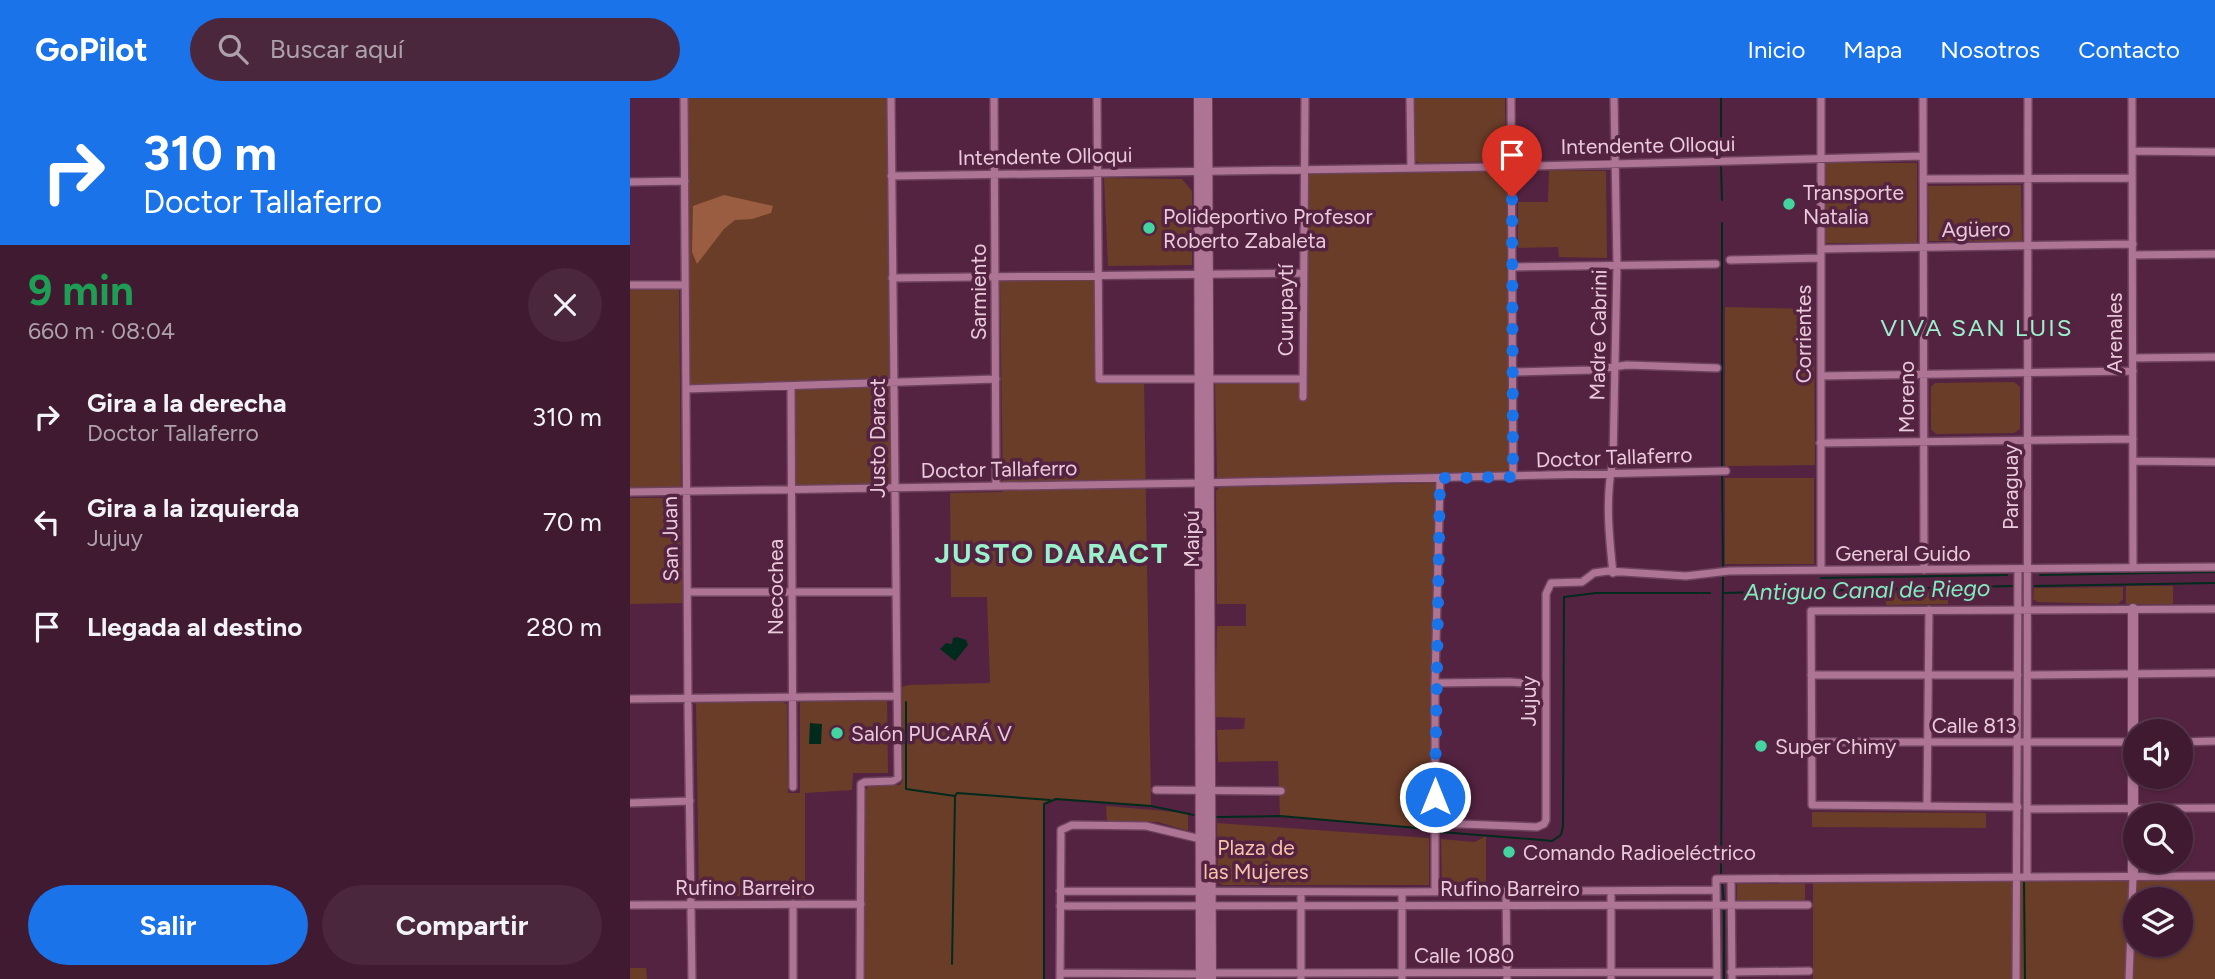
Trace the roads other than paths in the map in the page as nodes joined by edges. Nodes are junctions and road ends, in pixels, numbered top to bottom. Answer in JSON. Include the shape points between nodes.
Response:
{"nodes":[{"id":1,"x":684,"y":98,"type":"edge"},
{"id":2,"x":891,"y":98,"type":"edge"},
{"id":3,"x":994,"y":98,"type":"edge"},
{"id":4,"x":1097,"y":98,"type":"edge"},
{"id":5,"x":1199,"y":98,"type":"edge"},
{"id":6,"x":1207,"y":98,"type":"edge"},
{"id":7,"x":1305,"y":98,"type":"edge"},
{"id":8,"x":1410,"y":98,"type":"edge"},
{"id":9,"x":1511,"y":98,"type":"edge"},
{"id":10,"x":1614,"y":98,"type":"edge"},
{"id":11,"x":1821,"y":98,"type":"edge"},
{"id":12,"x":1923,"y":98,"type":"edge"},
{"id":13,"x":2028,"y":98,"type":"edge"},
{"id":14,"x":2132,"y":98,"type":"edge"},
{"id":15,"x":2132,"y":151,"type":"junction"},
{"id":16,"x":2215,"y":152,"type":"edge"},
{"id":17,"x":1923,"y":156,"type":"junction"},
{"id":18,"x":1821,"y":159,"type":"junction"},
{"id":19,"x":1615,"y":164,"type":"junction"},
{"id":20,"x":1512,"y":165,"type":"junction"},
{"id":21,"x":1411,"y":167,"type":"junction"},
{"id":22,"x":1304,"y":169,"type":"junction"},
{"id":23,"x":1098,"y":172,"type":"junction"},
{"id":24,"x":1203,"y":172,"type":"junction"},
{"id":25,"x":995,"y":173,"type":"junction"},
{"id":26,"x":891,"y":176,"type":"junction"},
{"id":27,"x":2028,"y":178,"type":"junction"},
{"id":28,"x":2132,"y":178,"type":"junction"},
{"id":29,"x":1923,"y":179,"type":"junction"},
{"id":30,"x":685,"y":181,"type":"junction"},
{"id":31,"x":630,"y":182,"type":"edge"},
{"id":32,"x":2133,"y":244,"type":"junction"},
{"id":33,"x":2027,"y":245,"type":"junction"},
{"id":34,"x":1923,"y":247,"type":"junction"},
{"id":35,"x":1821,"y":254,"type":"junction"},
{"id":36,"x":2215,"y":254,"type":"edge"},
{"id":37,"x":2133,"y":255,"type":"junction"},
{"id":38,"x":1730,"y":260,"type":"dead end"},
{"id":39,"x":1617,"y":264,"type":"junction"},
{"id":40,"x":1716,"y":264,"type":"dead end"},
{"id":41,"x":1512,"y":267,"type":"junction"},
{"id":42,"x":1303,"y":273,"type":"junction"},
{"id":43,"x":1203,"y":274,"type":"junction"},
{"id":44,"x":1098,"y":276,"type":"junction"},
{"id":45,"x":995,"y":277,"type":"junction"},
{"id":46,"x":892,"y":278,"type":"junction"},
{"id":47,"x":630,"y":285,"type":"edge"},
{"id":48,"x":685,"y":285,"type":"junction"},
{"id":49,"x":2215,"y":357,"type":"edge"},
{"id":50,"x":2133,"y":358,"type":"junction"},
{"id":51,"x":1614,"y":366,"type":"junction"},
{"id":52,"x":1717,"y":368,"type":"dead end"},
{"id":53,"x":2133,"y":371,"type":"junction"},
{"id":54,"x":1512,"y":372,"type":"junction"},
{"id":55,"x":2027,"y":373,"type":"junction"},
{"id":56,"x":1924,"y":374,"type":"junction"},
{"id":57,"x":1821,"y":376,"type":"junction"},
{"id":58,"x":996,"y":379,"type":"junction"},
{"id":59,"x":1303,"y":379,"type":"junction"},
{"id":60,"x":1204,"y":380,"type":"junction"},
{"id":61,"x":894,"y":382,"type":"junction"},
{"id":62,"x":790,"y":386,"type":"junction"},
{"id":63,"x":686,"y":389,"type":"junction"},
{"id":64,"x":1303,"y":397,"type":"dead end"},
{"id":65,"x":2133,"y":439,"type":"junction"},
{"id":66,"x":2027,"y":440,"type":"junction"},
{"id":67,"x":1924,"y":441,"type":"junction"},
{"id":68,"x":1820,"y":443,"type":"junction"},
{"id":69,"x":2133,"y":461,"type":"junction"},
{"id":70,"x":2215,"y":461,"type":"edge"},
{"id":71,"x":1722,"y":472,"type":"dead end"},
{"id":72,"x":1610,"y":474,"type":"junction"},
{"id":73,"x":1513,"y":477,"type":"junction"},
{"id":74,"x":1440,"y":478,"type":"junction"},
{"id":75,"x":1205,"y":483,"type":"junction"},
{"id":76,"x":996,"y":486,"type":"junction"},
{"id":77,"x":894,"y":487,"type":"junction"},
{"id":78,"x":792,"y":489,"type":"junction"},
{"id":79,"x":687,"y":491,"type":"junction"},
{"id":80,"x":630,"y":492,"type":"edge"},
{"id":81,"x":2215,"y":567,"type":"edge"},
{"id":82,"x":2133,"y":568,"type":"junction"},
{"id":83,"x":1821,"y":570,"type":"junction"},
{"id":84,"x":1923,"y":570,"type":"junction"},
{"id":85,"x":2018,"y":570,"type":"junction"},
{"id":86,"x":2028,"y":570,"type":"junction"},
{"id":87,"x":1613,"y":573,"type":"junction"},
{"id":88,"x":1550,"y":583,"type":"joint"},
{"id":89,"x":792,"y":591,"type":"junction"},
{"id":90,"x":688,"y":592,"type":"junction"},
{"id":91,"x":895,"y":592,"type":"junction"},
{"id":92,"x":2018,"y":608,"type":"junction"},
{"id":93,"x":2028,"y":608,"type":"junction"},
{"id":94,"x":2133,"y":609,"type":"junction"},
{"id":95,"x":2215,"y":609,"type":"edge"},
{"id":96,"x":1929,"y":610,"type":"junction"},
{"id":97,"x":2133,"y":673,"type":"junction"},
{"id":98,"x":2215,"y":673,"type":"edge"},
{"id":99,"x":1811,"y":675,"type":"junction"},
{"id":100,"x":1928,"y":675,"type":"junction"},
{"id":101,"x":2018,"y":675,"type":"junction"},
{"id":102,"x":2028,"y":675,"type":"junction"},
{"id":103,"x":1435,"y":683,"type":"junction"},
{"id":104,"x":1546,"y":685,"type":"junction"},
{"id":105,"x":897,"y":696,"type":"junction"},
{"id":106,"x":793,"y":697,"type":"junction"},
{"id":107,"x":688,"y":698,"type":"junction"},
{"id":108,"x":630,"y":699,"type":"edge"},
{"id":109,"x":2134,"y":719,"type":"edge"},
{"id":110,"x":2193,"y":741,"type":"edge"},
{"id":111,"x":2215,"y":741,"type":"edge"},
{"id":112,"x":1812,"y":742,"type":"junction"},
{"id":113,"x":1927,"y":742,"type":"junction"},
{"id":114,"x":2027,"y":742,"type":"junction"},
{"id":115,"x":2123,"y":742,"type":"edge"},
{"id":116,"x":2018,"y":743,"type":"junction"},
{"id":117,"x":793,"y":787,"type":"dead end"},
{"id":118,"x":1156,"y":790,"type":"dead end"},
{"id":119,"x":1206,"y":791,"type":"junction"},
{"id":120,"x":1282,"y":791,"type":"dead end"},
{"id":121,"x":690,"y":801,"type":"junction"},
{"id":122,"x":630,"y":803,"type":"edge"},
{"id":123,"x":1927,"y":806,"type":"junction"},
{"id":124,"x":2018,"y":807,"type":"junction"},
{"id":125,"x":2123,"y":808,"type":"edge"},
{"id":126,"x":2193,"y":808,"type":"edge"},
{"id":127,"x":2215,"y":808,"type":"edge"},
{"id":128,"x":2027,"y":809,"type":"junction"},
{"id":129,"x":1435,"y":823,"type":"junction"},
{"id":130,"x":1206,"y":840,"type":"junction"},
{"id":131,"x":2133,"y":873,"type":"edge"},
{"id":132,"x":2017,"y":876,"type":"junction"},
{"id":133,"x":2027,"y":876,"type":"junction"},
{"id":134,"x":2215,"y":876,"type":"edge"},
{"id":135,"x":2133,"y":877,"type":"junction"},
{"id":136,"x":1731,"y":879,"type":"junction"},
{"id":137,"x":1716,"y":890,"type":"junction"},
{"id":138,"x":1060,"y":891,"type":"junction"},
{"id":139,"x":1611,"y":891,"type":"junction"},
{"id":140,"x":1206,"y":892,"type":"junction"},
{"id":141,"x":1301,"y":892,"type":"junction"},
{"id":142,"x":1402,"y":892,"type":"junction"},
{"id":143,"x":1434,"y":892,"type":"junction"},
{"id":144,"x":1506,"y":892,"type":"junction"},
{"id":145,"x":793,"y":904,"type":"junction"},
{"id":146,"x":861,"y":904,"type":"junction"},
{"id":147,"x":630,"y":905,"type":"edge"},
{"id":148,"x":692,"y":905,"type":"junction"},
{"id":149,"x":1301,"y":905,"type":"junction"},
{"id":150,"x":1402,"y":905,"type":"junction"},
{"id":151,"x":1506,"y":905,"type":"junction"},
{"id":152,"x":1717,"y":905,"type":"junction"},
{"id":153,"x":1808,"y":905,"type":"dead end"},
{"id":154,"x":1060,"y":906,"type":"junction"},
{"id":155,"x":1206,"y":906,"type":"junction"},
{"id":156,"x":1611,"y":906,"type":"junction"},
{"id":157,"x":1731,"y":906,"type":"junction"},
{"id":158,"x":1809,"y":971,"type":"dead end"},
{"id":159,"x":1611,"y":975,"type":"edge"},
{"id":160,"x":1717,"y":975,"type":"edge"},
{"id":161,"x":1732,"y":975,"type":"edge"},
{"id":162,"x":1060,"y":976,"type":"edge"},
{"id":163,"x":1206,"y":976,"type":"edge"},
{"id":164,"x":1301,"y":976,"type":"edge"},
{"id":165,"x":1402,"y":976,"type":"edge"},
{"id":166,"x":1507,"y":976,"type":"edge"},
{"id":167,"x":692,"y":979,"type":"edge"},
{"id":168,"x":793,"y":979,"type":"edge"},
{"id":169,"x":860,"y":979,"type":"edge"},
{"id":170,"x":2016,"y":979,"type":"edge"},
{"id":171,"x":2129,"y":979,"type":"edge"}],
"edges":[{"from":1,"to":30,"type":"street","name":"San Juan"},
{"from":2,"to":26,"type":"street","name":"Justo Daract"},
{"from":3,"to":25,"type":"street","name":"Sarmiento"},
{"from":4,"to":23,"type":"street"},
{"from":5,"to":24,"type":"street","name":"Maipú"},
{"from":6,"to":24,"type":"street","name":"Maipú"},
{"from":7,"to":22,"type":"street","name":"Curupaytí"},
{"from":8,"to":21,"type":"street"},
{"from":9,"to":20,"type":"street"},
{"from":10,"to":19,"type":"street","name":"Madre Cabrini"},
{"from":11,"to":18,"type":"street","name":"Corrientes"},
{"from":12,"to":17,"type":"street","name":"Moreno"},
{"from":13,"to":27,"type":"street","name":"Paraguay"},
{"from":14,"to":15,"type":"street","name":"Arenales"},
{"from":15,"to":16,"type":"street"},
{"from":15,"to":28,"type":"street","name":"Arenales"},
{"from":17,"to":18,"type":"street","name":"Intendente Olloqui"},
{"from":17,"to":29,"type":"street","name":"Moreno"},
{"from":18,"to":19,"type":"street","name":"Intendente Olloqui"},
{"from":18,"to":35,"type":"street","name":"Corrientes"},
{"from":19,"to":20,"type":"street","name":"Intendente Olloqui"},
{"from":19,"to":39,"type":"street","name":"Madre Cabrini"},
{"from":20,"to":21,"type":"street","name":"Intendente Olloqui"},
{"from":20,"to":41,"type":"street"},
{"from":21,"to":22,"type":"street","name":"Intendente Olloqui"},
{"from":22,"to":24,"type":"street","name":"Intendente Olloqui"},
{"from":22,"to":42,"type":"street","name":"Curupaytí"},
{"from":23,"to":24,"type":"street","name":"Intendente Olloqui"},
{"from":23,"to":25,"type":"street","name":"Intendente Olloqui"},
{"from":23,"to":44,"type":"street"},
{"from":24,"to":43,"type":"street","name":"Maipú"},
{"from":25,"to":26,"type":"street","name":"Intendente Olloqui"},
{"from":25,"to":45,"type":"street","name":"Sarmiento"},
{"from":26,"to":46,"type":"street","name":"Justo Daract"},
{"from":27,"to":28,"type":"street"},
{"from":27,"to":29,"type":"street"},
{"from":27,"to":33,"type":"street","name":"Paraguay"},
{"from":28,"to":32,"type":"street","name":"Arenales"},
{"from":29,"to":34,"type":"street","name":"Moreno"},
{"from":30,"to":31,"type":"street"},
{"from":30,"to":48,"type":"street","name":"San Juan"},
{"from":32,"to":33,"type":"street","name":"Agüero"},
{"from":32,"to":37,"type":"street","name":"Arenales"},
{"from":33,"to":34,"type":"street","name":"Agüero"},
{"from":33,"to":55,"type":"street","name":"Paraguay"},
{"from":34,"to":35,"type":"street","name":"Agüero"},
{"from":34,"to":56,"type":"street","name":"Moreno"},
{"from":35,"to":38,"type":"street","name":"Agüero"},
{"from":35,"to":57,"type":"street","name":"Corrientes"},
{"from":36,"to":37,"type":"street"},
{"from":37,"to":50,"type":"street","name":"Arenales"},
{"from":39,"to":40,"type":"street"},
{"from":39,"to":41,"type":"street"},
{"from":39,"to":51,"type":"street","name":"Madre Cabrini"},
{"from":41,"to":54,"type":"street"},
{"from":42,"to":43,"type":"street"},
{"from":42,"to":59,"type":"street","name":"Curupaytí"},
{"from":43,"to":44,"type":"street"},
{"from":43,"to":60,"type":"street","name":"Maipú"},
{"from":44,"to":45,"type":"street"},
{"from":44,"to":60,"type":"street","via":[[1099,379]]},
{"from":45,"to":46,"type":"street"},
{"from":45,"to":58,"type":"street","name":"Sarmiento"},
{"from":46,"to":61,"type":"street","name":"Justo Daract"},
{"from":47,"to":48,"type":"street"},
{"from":48,"to":63,"type":"street","name":"San Juan"},
{"from":49,"to":50,"type":"street"},
{"from":50,"to":53,"type":"street","name":"Arenales"},
{"from":51,"to":52,"type":"street"},
{"from":51,"to":54,"type":"street"},
{"from":51,"to":72,"type":"street","name":"Madre Cabrini"},
{"from":53,"to":55,"type":"street"},
{"from":53,"to":65,"type":"street","name":"Arenales"},
{"from":54,"to":73,"type":"street"},
{"from":55,"to":56,"type":"street"},
{"from":55,"to":66,"type":"street","name":"Paraguay"},
{"from":56,"to":57,"type":"street"},
{"from":56,"to":67,"type":"street","name":"Moreno"},
{"from":57,"to":68,"type":"street","name":"Corrientes"},
{"from":58,"to":61,"type":"street"},
{"from":58,"to":76,"type":"street","name":"Sarmiento"},
{"from":59,"to":60,"type":"street"},
{"from":59,"to":64,"type":"street","name":"Curupaytí"},
{"from":60,"to":75,"type":"street","name":"Maipú"},
{"from":61,"to":62,"type":"street"},
{"from":61,"to":77,"type":"street","name":"Justo Daract"},
{"from":62,"to":63,"type":"street"},
{"from":62,"to":78,"type":"street","name":"Necochea"},
{"from":63,"to":79,"type":"street","name":"San Juan"},
{"from":65,"to":66,"type":"street"},
{"from":65,"to":69,"type":"street","name":"Arenales"},
{"from":66,"to":67,"type":"street"},
{"from":66,"to":86,"type":"street","name":"Paraguay"},
{"from":67,"to":68,"type":"street"},
{"from":67,"to":84,"type":"street","name":"Moreno"},
{"from":68,"to":83,"type":"street","name":"Corrientes"},
{"from":69,"to":70,"type":"street"},
{"from":69,"to":82,"type":"street","name":"Arenales"},
{"from":71,"to":72,"type":"street","name":"Doctor Tallaferro"},
{"from":72,"to":73,"type":"street","name":"Doctor Tallaferro"},
{"from":72,"to":87,"type":"street","name":"Madre Cabrini"},
{"from":73,"to":74,"type":"street","name":"Doctor Tallaferro"},
{"from":74,"to":75,"type":"street","name":"Doctor Tallaferro"},
{"from":74,"to":103,"type":"street"},
{"from":75,"to":76,"type":"street","name":"Doctor Tallaferro"},
{"from":75,"to":119,"type":"street","name":"Maipú"},
{"from":76,"to":77,"type":"street","name":"Doctor Tallaferro"},
{"from":77,"to":78,"type":"street","name":"Doctor Tallaferro"},
{"from":77,"to":91,"type":"street","name":"Justo Daract"},
{"from":78,"to":79,"type":"street","name":"Doctor Tallaferro"},
{"from":78,"to":89,"type":"street","name":"Necochea"},
{"from":79,"to":80,"type":"street","name":"Doctor Tallaferro"},
{"from":79,"to":90,"type":"street","name":"San Juan"},
{"from":81,"to":82,"type":"street","name":"General Guido"},
{"from":82,"to":86,"type":"street","name":"General Guido"},
{"from":83,"to":84,"type":"street","name":"General Guido"},
{"from":83,"to":87,"type":"street","name":"General Guido","via":[[1686,576]]},
{"from":84,"to":85,"type":"street","name":"General Guido"},
{"from":85,"to":86,"type":"street","name":"General Guido"},
{"from":85,"to":92,"type":"street"},
{"from":86,"to":93,"type":"street","name":"Paraguay"},
{"from":87,"to":88,"type":"street","name":"General Guido","via":[[1600,572],[1581,582]]},
{"from":88,"to":104,"type":"street","name":"Jujuy","via":[[1546,594]]},
{"from":89,"to":90,"type":"street"},
{"from":89,"to":91,"type":"street"},
{"from":89,"to":106,"type":"street","name":"Necochea"},
{"from":90,"to":107,"type":"street","name":"San Juan"},
{"from":91,"to":105,"type":"street","name":"Justo Daract"},
{"from":92,"to":93,"type":"street"},
{"from":92,"to":96,"type":"street"},
{"from":92,"to":101,"type":"street"},
{"from":93,"to":94,"type":"street"},
{"from":93,"to":102,"type":"street","name":"Paraguay"},
{"from":94,"to":95,"type":"street"},
{"from":94,"to":97,"type":"street"},
{"from":96,"to":99,"type":"street","via":[[1811,611]]},
{"from":96,"to":100,"type":"street"},
{"from":97,"to":98,"type":"street"},
{"from":97,"to":102,"type":"street"},
{"from":97,"to":109,"type":"street"},
{"from":99,"to":100,"type":"street"},
{"from":99,"to":112,"type":"street"},
{"from":100,"to":101,"type":"street"},
{"from":100,"to":113,"type":"street"},
{"from":101,"to":116,"type":"street"},
{"from":102,"to":114,"type":"street","name":"Paraguay"},
{"from":103,"to":104,"type":"street"},
{"from":103,"to":129,"type":"street"},
{"from":104,"to":129,"type":"street","name":"Jujuy","via":[[1544,824]]},
{"from":105,"to":106,"type":"street"},
{"from":105,"to":146,"type":"street","name":"Justo Daract","via":[[898,778],[861,785]]},
{"from":106,"to":107,"type":"street"},
{"from":106,"to":117,"type":"street","name":"Necochea"},
{"from":107,"to":108,"type":"street"},
{"from":107,"to":121,"type":"street","name":"San Juan"},
{"from":110,"to":111,"type":"street"},
{"from":112,"to":113,"type":"street","name":"Calle 813"},
{"from":112,"to":123,"type":"street","via":[[1812,804]]},
{"from":113,"to":116,"type":"street","name":"Calle 813"},
{"from":113,"to":123,"type":"street"},
{"from":114,"to":115,"type":"street","name":"Calle 813"},
{"from":114,"to":116,"type":"street","name":"Calle 813"},
{"from":114,"to":128,"type":"street","name":"Paraguay"},
{"from":116,"to":124,"type":"street"},
{"from":118,"to":119,"type":"street"},
{"from":119,"to":120,"type":"street"},
{"from":119,"to":130,"type":"street","name":"Maipú"},
{"from":121,"to":122,"type":"street"},
{"from":121,"to":148,"type":"street","name":"San Juan"},
{"from":123,"to":124,"type":"street"},
{"from":124,"to":132,"type":"street"},
{"from":125,"to":128,"type":"street"},
{"from":126,"to":127,"type":"street"},
{"from":128,"to":133,"type":"street","name":"Paraguay"},
{"from":129,"to":143,"type":"street"},
{"from":130,"to":138,"type":"street","via":[[1146,825],[1072,825],[1061,830]]},
{"from":130,"to":140,"type":"street","name":"Maipú"},
{"from":131,"to":135,"type":"street"},
{"from":132,"to":133,"type":"street"},
{"from":132,"to":136,"type":"street"},
{"from":132,"to":170,"type":"street"},
{"from":133,"to":135,"type":"street"},
{"from":134,"to":135,"type":"street"},
{"from":135,"to":171,"type":"street"},
{"from":136,"to":137,"type":"street","via":[[1716,879]]},
{"from":136,"to":157,"type":"street"},
{"from":137,"to":139,"type":"street","name":"Rufino Barreiro"},
{"from":137,"to":152,"type":"street"},
{"from":138,"to":140,"type":"street","name":"Rufino Barreiro"},
{"from":138,"to":154,"type":"street"},
{"from":139,"to":144,"type":"street","name":"Rufino Barreiro"},
{"from":139,"to":156,"type":"street"},
{"from":140,"to":141,"type":"street","name":"Rufino Barreiro"},
{"from":140,"to":155,"type":"street","name":"Maipú"},
{"from":141,"to":142,"type":"street","name":"Rufino Barreiro"},
{"from":141,"to":149,"type":"street"},
{"from":142,"to":143,"type":"street","name":"Rufino Barreiro"},
{"from":142,"to":150,"type":"street"},
{"from":143,"to":144,"type":"street","name":"Rufino Barreiro"},
{"from":144,"to":151,"type":"street"},
{"from":145,"to":146,"type":"street","name":"Rufino Barreiro"},
{"from":145,"to":148,"type":"street","name":"Rufino Barreiro"},
{"from":145,"to":168,"type":"street"},
{"from":146,"to":169,"type":"street"},
{"from":147,"to":148,"type":"street","name":"Rufino Barreiro"},
{"from":148,"to":167,"type":"street","name":"San Juan"},
{"from":149,"to":150,"type":"street","name":"Rufino Barreiro"},
{"from":149,"to":155,"type":"street","name":"Rufino Barreiro"},
{"from":149,"to":164,"type":"street"},
{"from":150,"to":151,"type":"street","name":"Rufino Barreiro"},
{"from":150,"to":165,"type":"street"},
{"from":151,"to":156,"type":"street","name":"Rufino Barreiro"},
{"from":151,"to":166,"type":"street"},
{"from":152,"to":156,"type":"street","name":"Rufino Barreiro"},
{"from":152,"to":157,"type":"street","name":"Rufino Barreiro"},
{"from":152,"to":160,"type":"street"},
{"from":153,"to":157,"type":"street","name":"Rufino Barreiro"},
{"from":154,"to":155,"type":"street","name":"Rufino Barreiro"},
{"from":154,"to":162,"type":"street"},
{"from":155,"to":163,"type":"street","name":"Maipú"},
{"from":156,"to":159,"type":"street"},
{"from":157,"to":161,"type":"street"},
{"from":158,"to":161,"type":"street"},
{"from":159,"to":160,"type":"street","name":"Calle 1080"},
{"from":159,"to":166,"type":"street","name":"Calle 1080"},
{"from":162,"to":163,"type":"street","name":"Calle 1080"},
{"from":163,"to":164,"type":"street","name":"Calle 1080"},
{"from":164,"to":165,"type":"street","name":"Calle 1080"},
{"from":165,"to":166,"type":"street","name":"Calle 1080"}]}
